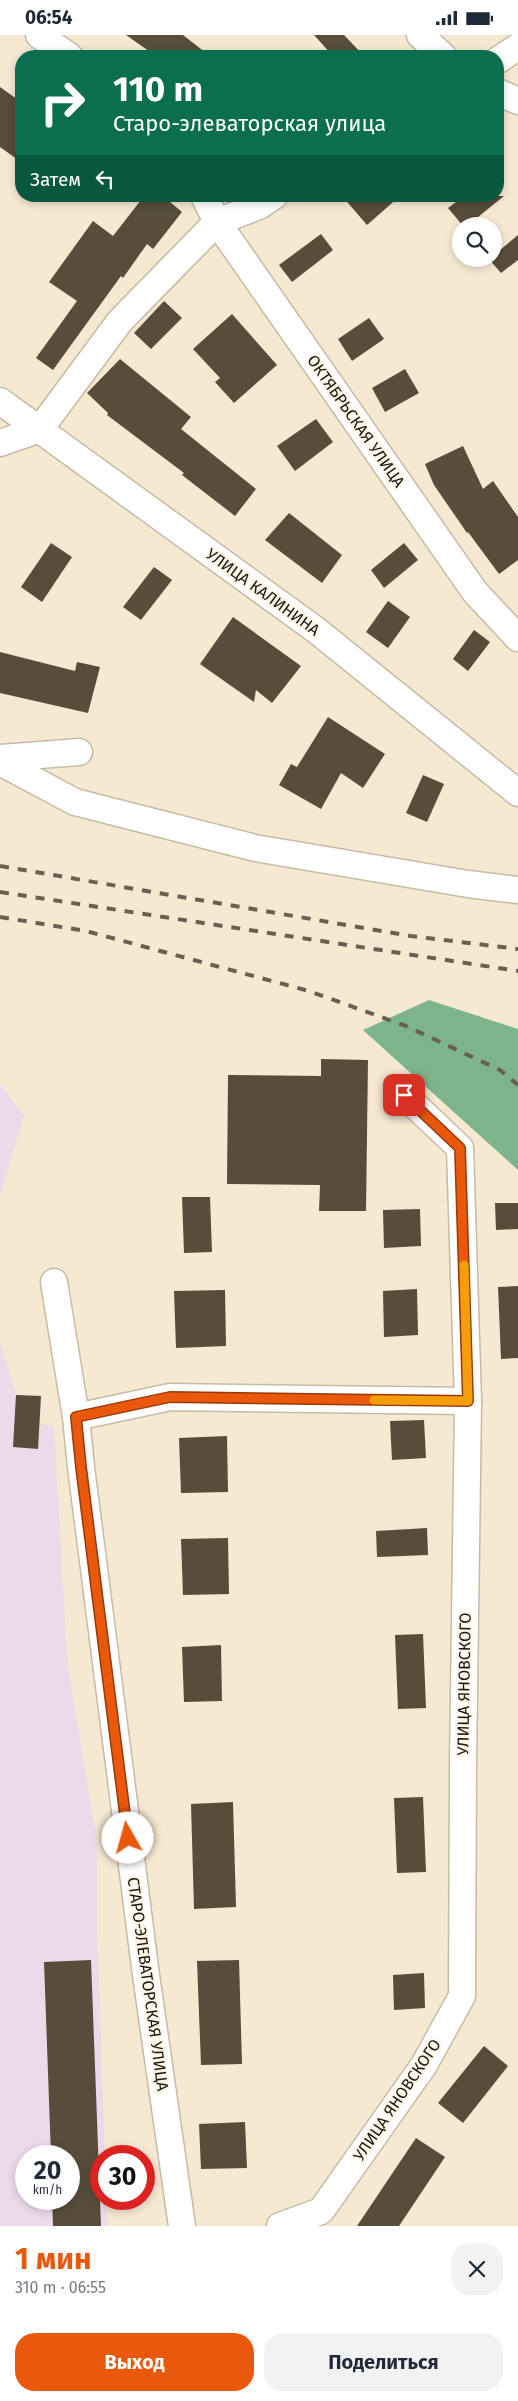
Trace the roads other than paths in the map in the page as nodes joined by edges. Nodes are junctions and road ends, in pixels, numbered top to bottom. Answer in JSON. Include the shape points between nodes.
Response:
{"nodes":[{"id":1,"x":39,"y":35,"type":"edge"},
{"id":2,"x":420,"y":35,"type":"edge"},
{"id":3,"x":518,"y":47,"type":"edge"},
{"id":4,"x":60,"y":50,"type":"edge"},
{"id":5,"x":436,"y":50,"type":"edge"},
{"id":6,"x":504,"y":56,"type":"edge"},
{"id":7,"x":504,"y":95,"type":"edge"},
{"id":8,"x":518,"y":101,"type":"edge"},
{"id":9,"x":207,"y":202,"type":"edge"},
{"id":10,"x":265,"y":202,"type":"edge"},
{"id":11,"x":217,"y":222,"type":"junction"},
{"id":12,"x":0,"y":401,"type":"edge"},
{"id":13,"x":40,"y":429,"type":"junction"},
{"id":14,"x":0,"y":443,"type":"edge"},
{"id":15,"x":518,"y":638,"type":"edge"},
{"id":16,"x":79,"y":752,"type":"dead end"},
{"id":17,"x":0,"y":758,"type":"edge"},
{"id":18,"x":0,"y":762,"type":"edge"},
{"id":19,"x":518,"y":793,"type":"edge"},
{"id":20,"x":518,"y":890,"type":"edge"},
{"id":21,"x":404,"y":1095,"type":"dead end"},
{"id":22,"x":54,"y":1282,"type":"dead end"},
{"id":23,"x":468,"y":1401,"type":"junction"},
{"id":24,"x":76,"y":1417,"type":"junction"},
{"id":25,"x":182,"y":2226,"type":"edge"},
{"id":26,"x":280,"y":2226,"type":"edge"}],
"edges":[{"from":1,"to":4,"type":"street"},
{"from":2,"to":5,"type":"street"},
{"from":3,"to":6,"type":"street"},
{"from":7,"to":8,"type":"street"},
{"from":9,"to":11,"type":"street","name":"ОКТЯБРЬСКАЯ УЛИЦА"},
{"from":10,"to":11,"type":"street"},
{"from":11,"to":13,"type":"street","via":[[120,321]]},
{"from":11,"to":15,"type":"street","name":"ОКТЯБРЬСКАЯ УЛИЦА","via":[[475,592]]},
{"from":12,"to":13,"type":"street","name":"УЛИЦА КАЛИНИНА"},
{"from":13,"to":14,"type":"street"},
{"from":13,"to":19,"type":"street","name":"УЛИЦА КАЛИНИНА","via":[[316,630]]},
{"from":16,"to":17,"type":"street"},
{"from":18,"to":20,"type":"street","via":[[75,802],[254,848]]},
{"from":21,"to":23,"type":"street","name":"УЛИЦА ЯНОВСКОГО","via":[[460,1148]]},
{"from":22,"to":24,"type":"street","name":"СТАРО-ЭЛЕВАТОРСКАЯ УЛИЦА"},
{"from":23,"to":24,"type":"street","via":[[170,1397]]},
{"from":23,"to":26,"type":"street","name":"УЛИЦА ЯНОВСКОГО","via":[[462,1996],[424,2065],[321,2211]]},
{"from":24,"to":25,"type":"street","name":"СТАРО-ЭЛЕВАТОРСКАЯ УЛИЦА","via":[[146,1975]]}]}
